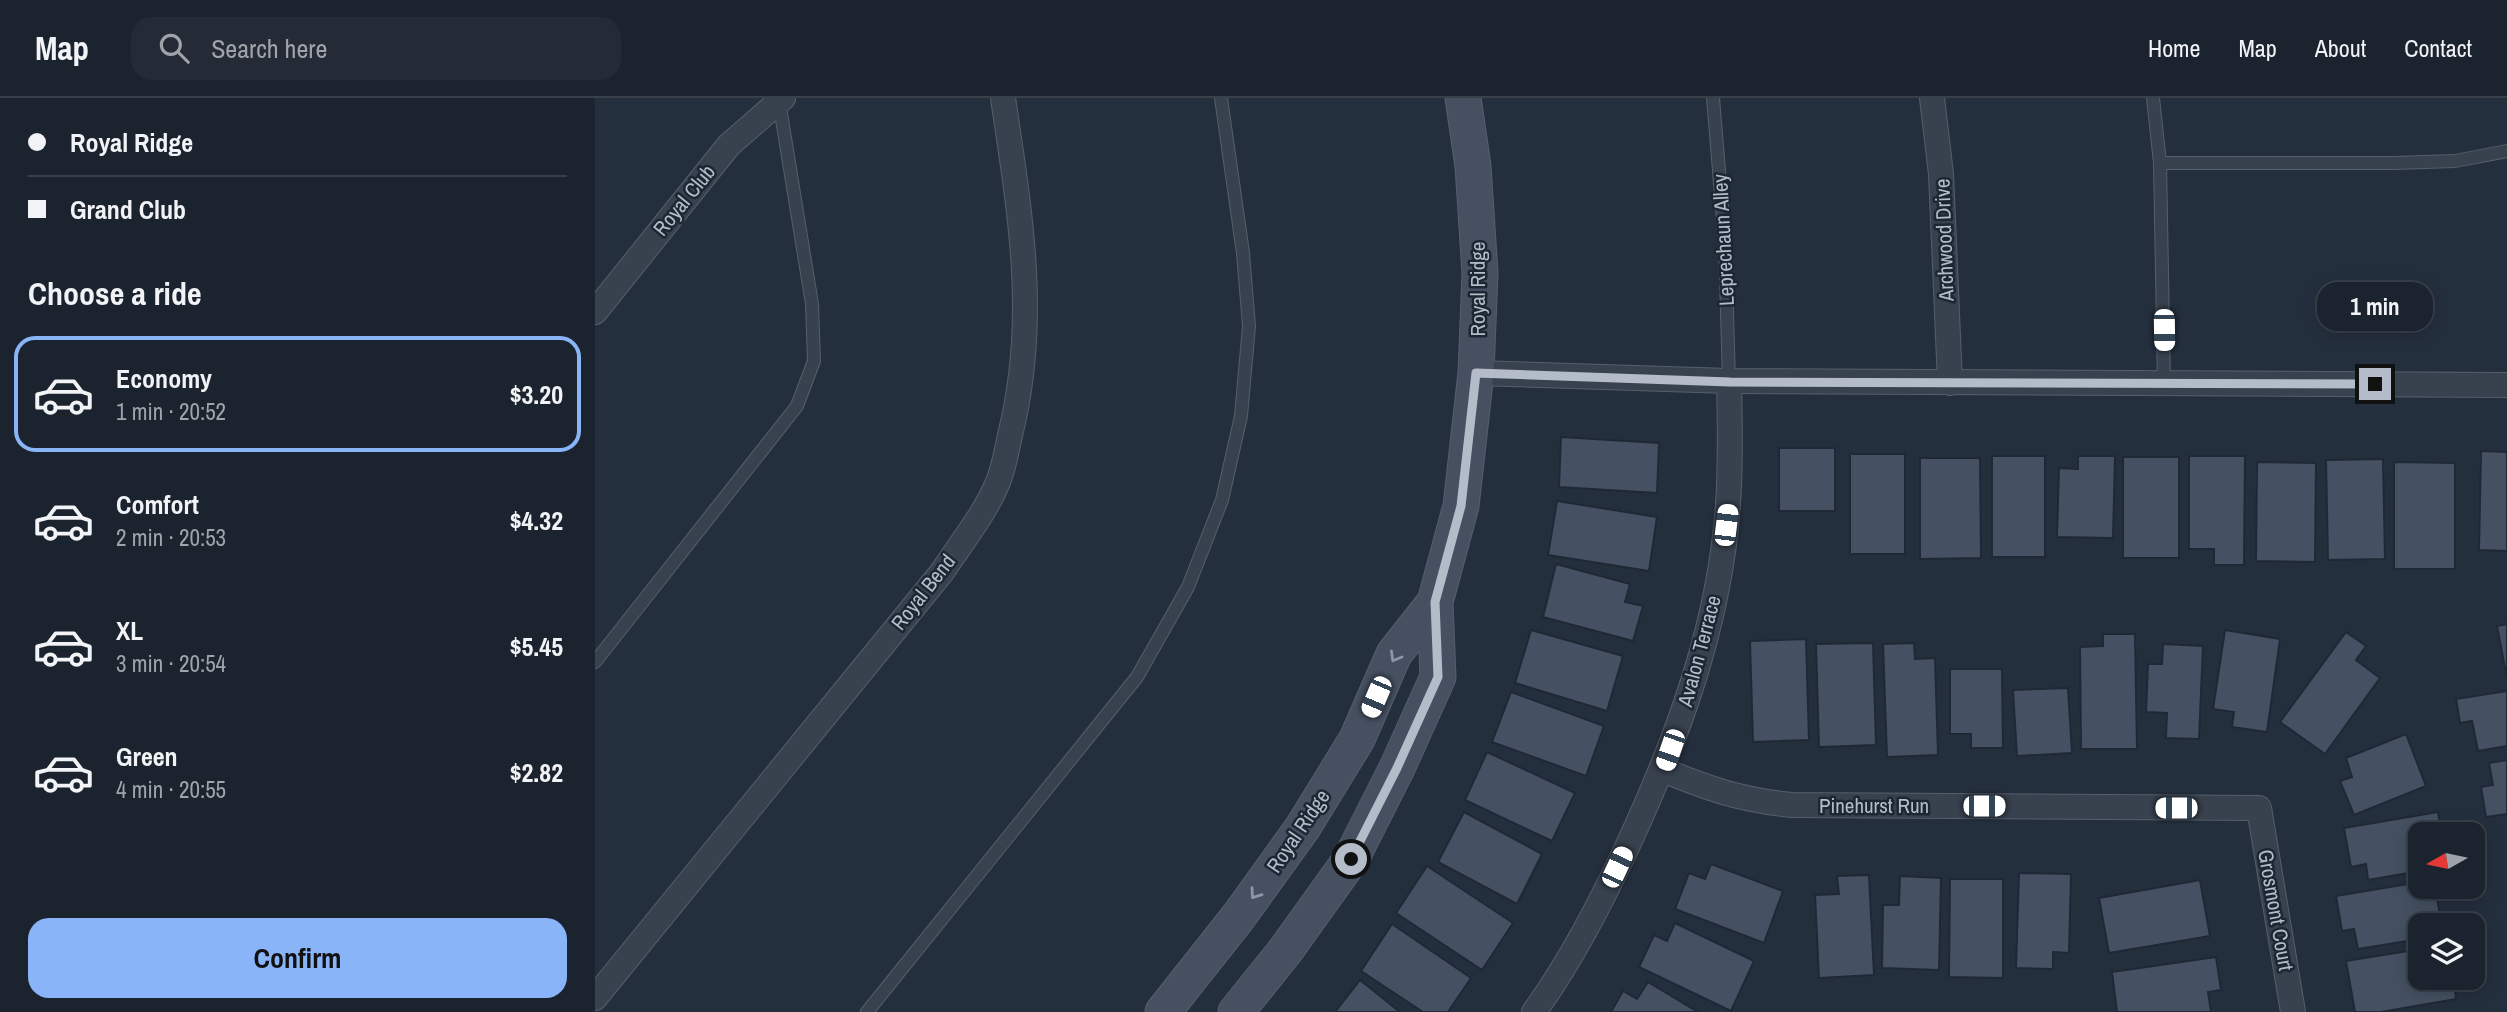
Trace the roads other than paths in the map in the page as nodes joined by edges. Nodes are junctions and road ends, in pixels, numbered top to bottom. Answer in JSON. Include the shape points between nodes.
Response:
{"nodes":[{"id":1,"x":1003,"y":98,"type":"edge"},
{"id":2,"x":1221,"y":98,"type":"edge"},
{"id":3,"x":1463,"y":98,"type":"edge"},
{"id":4,"x":1713,"y":98,"type":"edge"},
{"id":5,"x":1932,"y":98,"type":"edge"},
{"id":6,"x":2153,"y":98,"type":"edge"},
{"id":7,"x":781,"y":99,"type":"edge"},
{"id":8,"x":2507,"y":151,"type":"edge"},
{"id":9,"x":2160,"y":163,"type":"junction"},
{"id":10,"x":595,"y":312,"type":"edge"},
{"id":11,"x":1476,"y":373,"type":"junction"},
{"id":12,"x":1730,"y":382,"type":"junction"},
{"id":13,"x":1950,"y":383,"type":"junction"},
{"id":14,"x":2164,"y":384,"type":"junction"},
{"id":15,"x":2507,"y":385,"type":"edge"},
{"id":16,"x":1435,"y":602,"type":"junction"},
{"id":17,"x":595,"y":662,"type":"edge"},
{"id":18,"x":1663,"y":770,"type":"junction"},
{"id":19,"x":2259,"y":808,"type":"joint"},
{"id":20,"x":595,"y":1000,"type":"edge"},
{"id":21,"x":607,"y":1012,"type":"edge"},
{"id":22,"x":867,"y":1012,"type":"edge"},
{"id":23,"x":1163,"y":1012,"type":"edge"},
{"id":24,"x":1236,"y":1012,"type":"edge"},
{"id":25,"x":1534,"y":1012,"type":"edge"},
{"id":26,"x":2293,"y":1012,"type":"edge"}],
"edges":[{"from":1,"to":20,"type":"street","name":"Royal Bend","via":[[1023,235],[1026,299],[1016,411],[999,481],[942,572]]},
{"from":2,"to":22,"type":"lane","via":[[1249,326],[1241,416],[1223,500],[1188,587],[1137,677]]},
{"from":3,"to":11,"type":"street","name":"Royal Ridge","via":[[1480,273]]},
{"from":4,"to":12,"type":"lane","name":"Leprechaun Alley"},
{"from":5,"to":13,"type":"street","name":"Archwood Drive","via":[[1941,174]]},
{"from":6,"to":9,"type":"lane"},
{"from":7,"to":10,"type":"street","name":"Royal Club","via":[[729,145]]},
{"from":7,"to":17,"type":"lane","via":[[812,304],[814,361],[797,406]]},
{"from":8,"to":9,"type":"lane","via":[[2455,161]]},
{"from":9,"to":14,"type":"lane"},
{"from":11,"to":12,"type":"street"},
{"from":11,"to":16,"type":"street","name":"Royal Ridge","via":[[1461,506]]},
{"from":12,"to":13,"type":"street"},
{"from":12,"to":18,"type":"street","name":"Avalon Terrace","via":[[1728,505],[1721,563],[1704,643]]},
{"from":13,"to":14,"type":"street"},
{"from":14,"to":15,"type":"street"},
{"from":16,"to":23,"type":"street","name":"Royal Ridge","one_way":true,"via":[[1394,654],[1357,740],[1303,827]]},
{"from":16,"to":24,"type":"street","name":"Royal Ridge","via":[[1438,677],[1397,768],[1351,859]]},
{"from":18,"to":19,"type":"street","name":"Pinehurst Run","via":[[1705,788],[1792,805]]},
{"from":18,"to":25,"type":"street","name":"Avalon Terrace","via":[[1606,892]]},
{"from":19,"to":26,"type":"street","name":"Grosmont Court"},
{"from":20,"to":21,"type":"street"}]}
